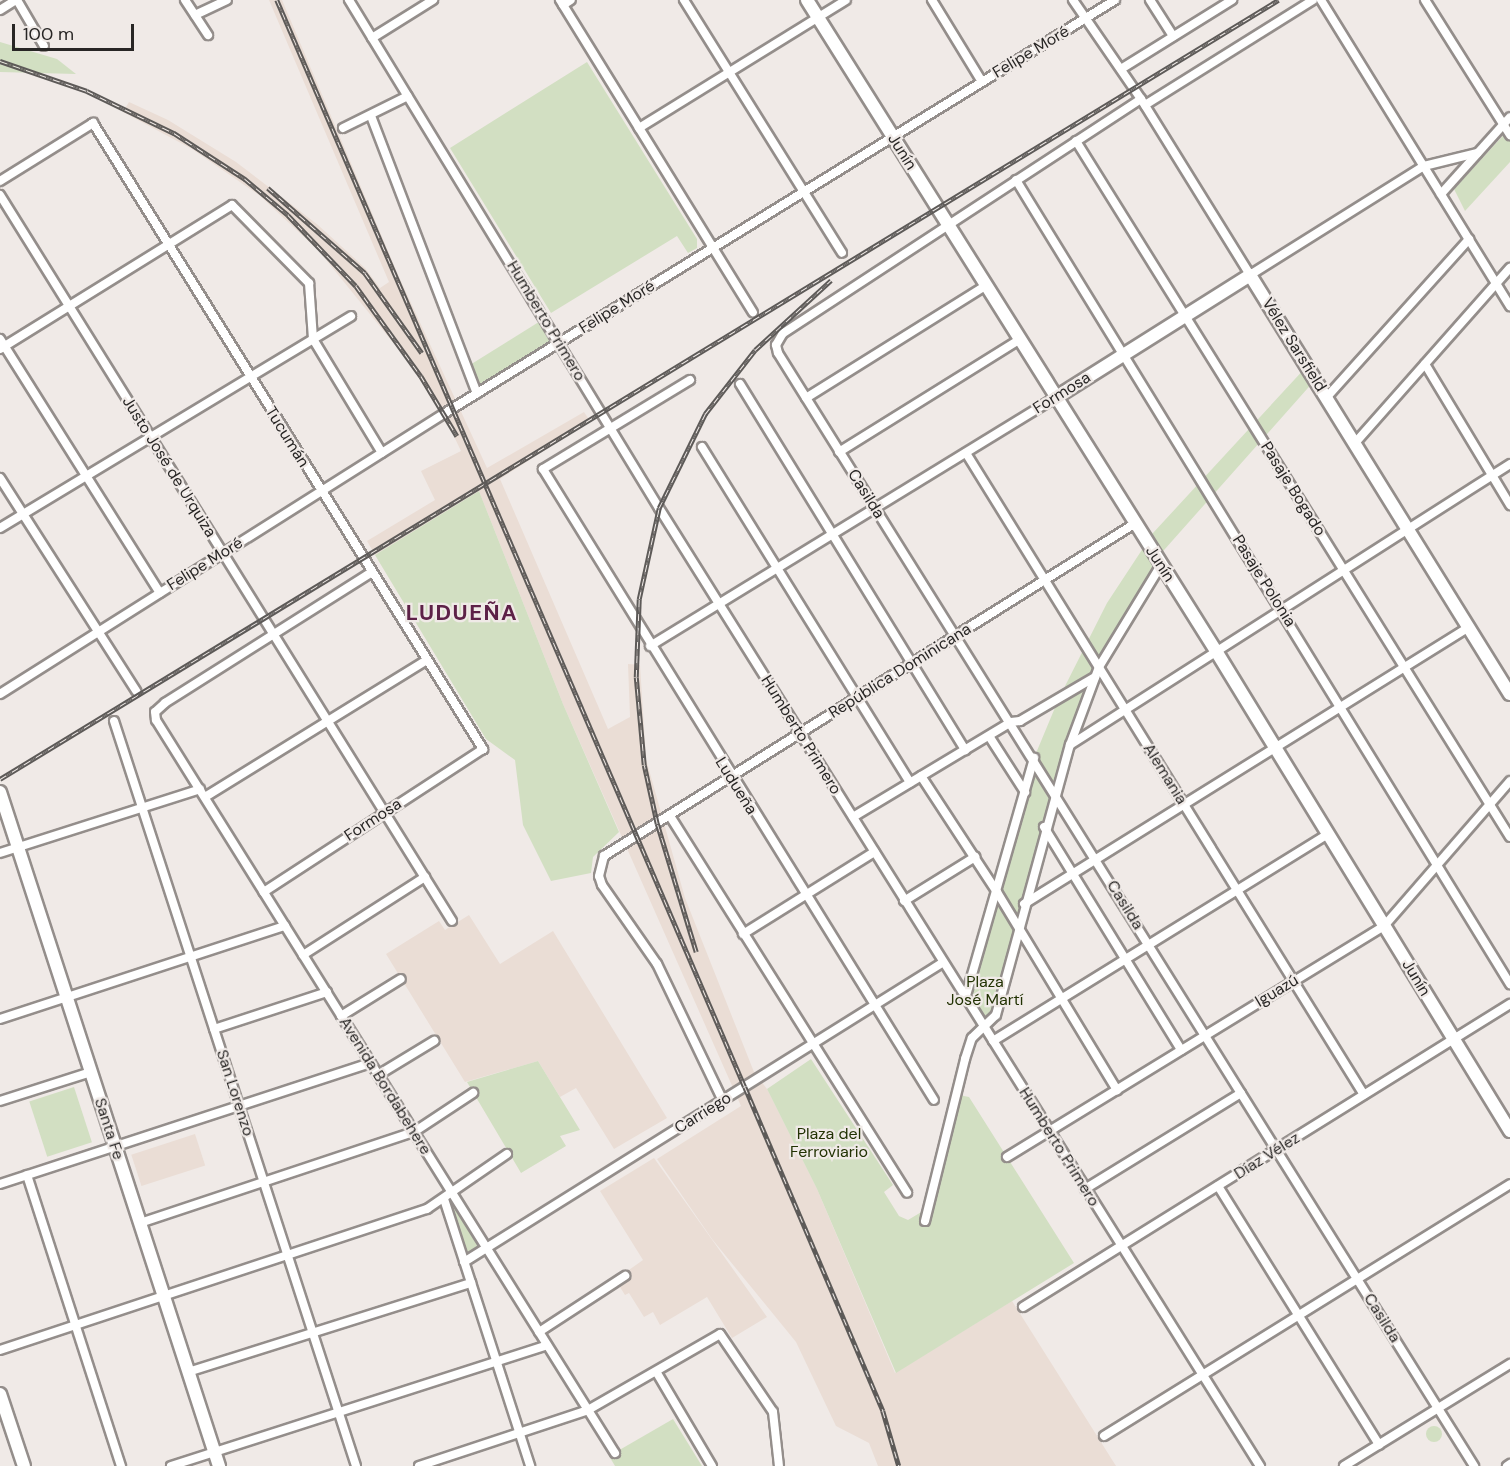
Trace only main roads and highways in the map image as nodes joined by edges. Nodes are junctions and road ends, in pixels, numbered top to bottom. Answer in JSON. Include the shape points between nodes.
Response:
{"nodes":[{"id":1,"x":807,"y":0,"type":"edge"},
{"id":2,"x":1250,"y":275,"type":"joint"},
{"id":3,"x":1055,"y":398,"type":"junction"},
{"id":4,"x":1510,"y":694,"type":"edge"},
{"id":5,"x":0,"y":792,"type":"edge"},
{"id":6,"x":1510,"y":1131,"type":"edge"},
{"id":7,"x":0,"y":1394,"type":"edge"},
{"id":8,"x":24,"y":1466,"type":"edge"},
{"id":9,"x":219,"y":1466,"type":"edge"}],
"edges":[{"from":1,"to":3,"type":"main road","name":"Junín"},
{"from":2,"to":3,"type":"main road","name":"Formosa"},
{"from":2,"to":4,"type":"main road","name":"Vélez Sarsfield"},
{"from":3,"to":6,"type":"main road","name":"Junín","via":[[1216,651]]},
{"from":5,"to":9,"type":"main road","name":"Santa Fe"},
{"from":7,"to":8,"type":"main road"}]}
